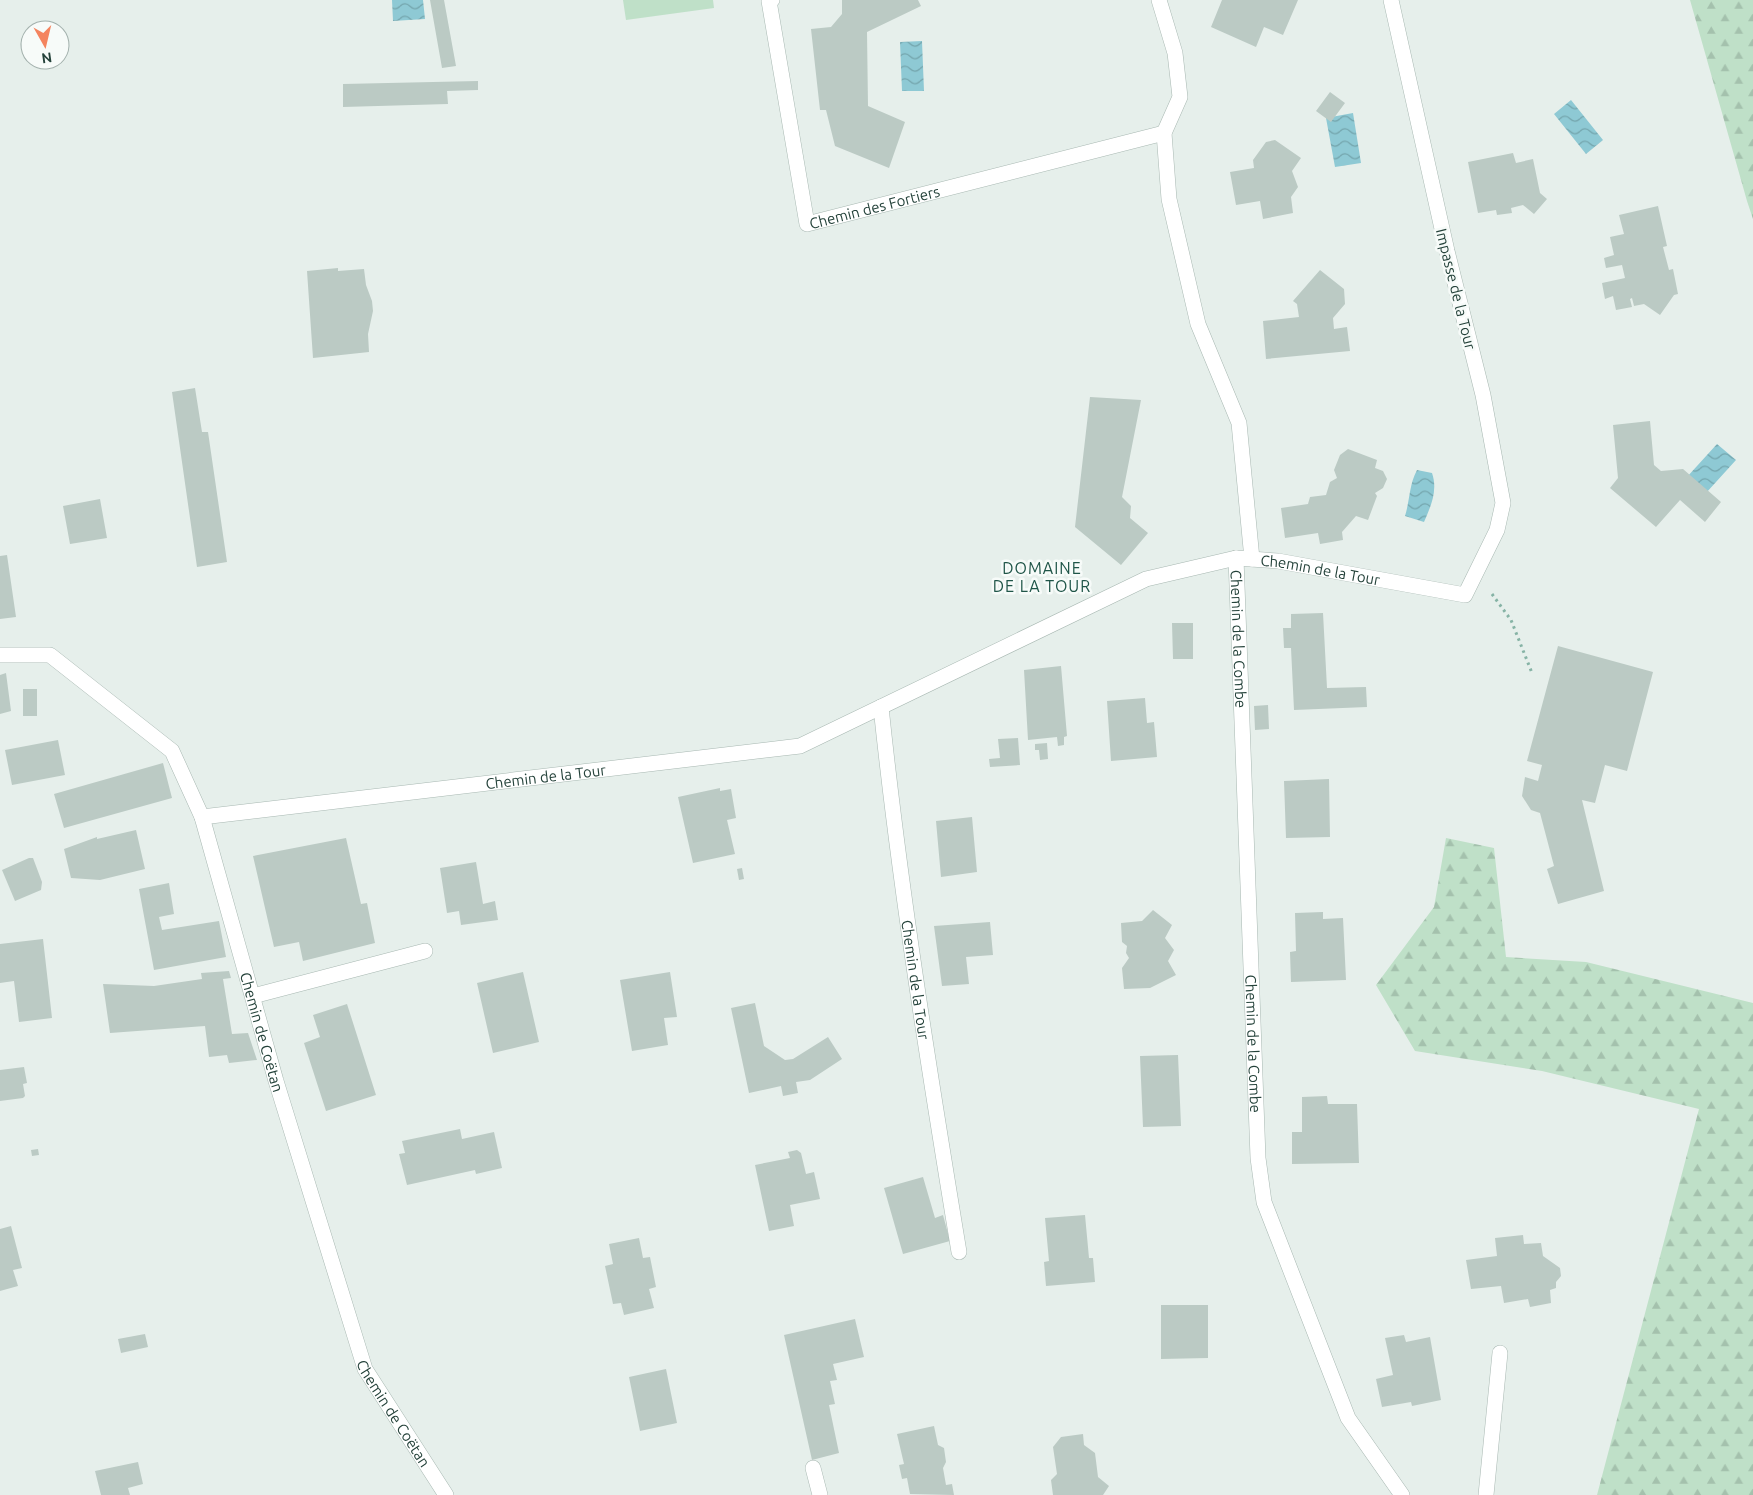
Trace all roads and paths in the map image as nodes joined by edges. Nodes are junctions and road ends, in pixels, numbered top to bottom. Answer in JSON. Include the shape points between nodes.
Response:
{"nodes":[{"id":1,"x":772,"y":0,"type":"edge"},
{"id":2,"x":1159,"y":0,"type":"edge"},
{"id":3,"x":1391,"y":0,"type":"edge"},
{"id":4,"x":1164,"y":132,"type":"junction"},
{"id":5,"x":1244,"y":559,"type":"junction"},
{"id":6,"x":1476,"y":574,"type":"junction"},
{"id":7,"x":0,"y":655,"type":"edge"},
{"id":8,"x":1532,"y":673,"type":"dead end"},
{"id":9,"x":881,"y":707,"type":"junction"},
{"id":10,"x":202,"y":817,"type":"junction"},
{"id":11,"x":425,"y":951,"type":"dead end"},
{"id":12,"x":253,"y":996,"type":"junction"},
{"id":13,"x":959,"y":1252,"type":"dead end"},
{"id":14,"x":1500,"y":1353,"type":"dead end"},
{"id":15,"x":813,"y":1468,"type":"dead end"},
{"id":16,"x":446,"y":1495,"type":"edge"},
{"id":17,"x":820,"y":1495,"type":"edge"},
{"id":18,"x":1402,"y":1495,"type":"edge"},
{"id":19,"x":1486,"y":1495,"type":"edge"}],
"edges":[{"from":1,"to":4,"type":"street","name":"Chemin des Fortiers","via":[[769,1],[807,224]]},
{"from":2,"to":4,"type":"street","via":[[1175,53],[1180,97]]},
{"from":3,"to":6,"type":"street","name":"Impasse de la Tour","via":[[1483,395],[1503,503],[1497,530]]},
{"from":4,"to":5,"type":"street","name":"Chemin de la Combe","via":[[1169,199],[1198,324],[1239,423]]},
{"from":5,"to":6,"type":"street","name":"Chemin de la Tour","via":[[1278,561],[1465,595]]},
{"from":5,"to":9,"type":"street","name":"Chemin de la Tour","via":[[1146,579]]},
{"from":5,"to":18,"type":"street","name":"Chemin de la Combe","via":[[1258,1158],[1264,1202],[1348,1418]]},
{"from":6,"to":8,"type":"path","via":[[1511,620]]},
{"from":7,"to":10,"type":"street","name":"Chemin de Coëtan","via":[[50,655],[172,751]]},
{"from":9,"to":10,"type":"street","name":"Chemin de la Tour","via":[[800,746]]},
{"from":9,"to":13,"type":"street","name":"Chemin de la Tour","via":[[896,843],[922,1025]]},
{"from":10,"to":12,"type":"street","name":"Chemin de Coëtan"},
{"from":11,"to":12,"type":"street"},
{"from":12,"to":16,"type":"street","name":"Chemin de Coëtan","via":[[365,1369]]},
{"from":14,"to":19,"type":"street"},
{"from":15,"to":17,"type":"street"}]}
